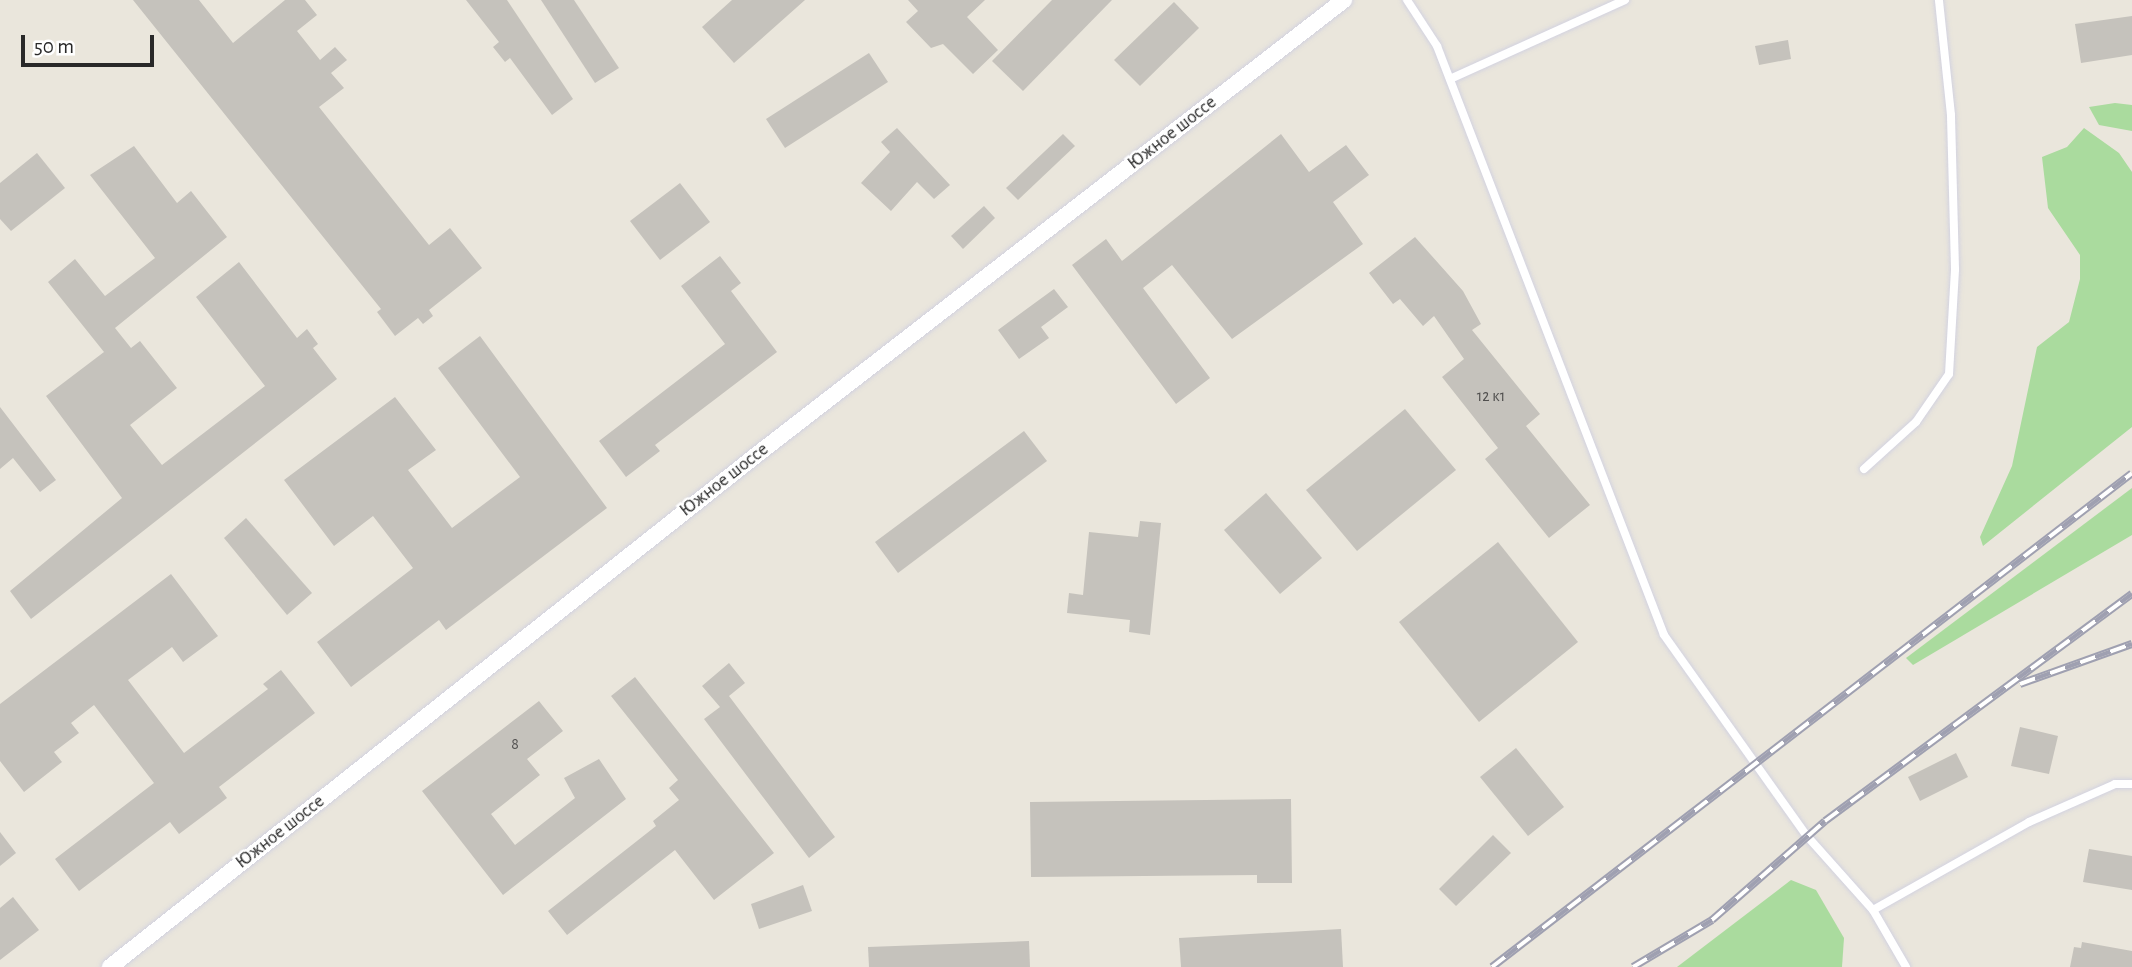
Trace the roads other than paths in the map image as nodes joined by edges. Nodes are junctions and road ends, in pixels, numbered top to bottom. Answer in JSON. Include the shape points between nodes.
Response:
{"nodes":[{"id":1,"x":1343,"y":0,"type":"edge"},
{"id":2,"x":1407,"y":0,"type":"edge"},
{"id":3,"x":1625,"y":0,"type":"edge"},
{"id":4,"x":1938,"y":0,"type":"edge"},
{"id":5,"x":1450,"y":79,"type":"junction"},
{"id":6,"x":1864,"y":468,"type":"dead end"},
{"id":7,"x":2132,"y":784,"type":"edge"},
{"id":8,"x":1873,"y":910,"type":"junction"},
{"id":9,"x":110,"y":967,"type":"edge"},
{"id":10,"x":1906,"y":967,"type":"edge"}],
"edges":[{"from":1,"to":9,"type":"street","name":"Южное шоссе","via":[[759,453]]},
{"from":2,"to":5,"type":"lane","via":[[1437,46]]},
{"from":3,"to":5,"type":"lane"},
{"from":4,"to":6,"type":"lane","via":[[1951,129],[1955,269],[1949,374],[1916,422]]},
{"from":5,"to":8,"type":"lane","via":[[1664,635],[1807,836]]},
{"from":7,"to":8,"type":"lane","via":[[2115,784],[2029,822]]},
{"from":8,"to":10,"type":"lane"}]}
